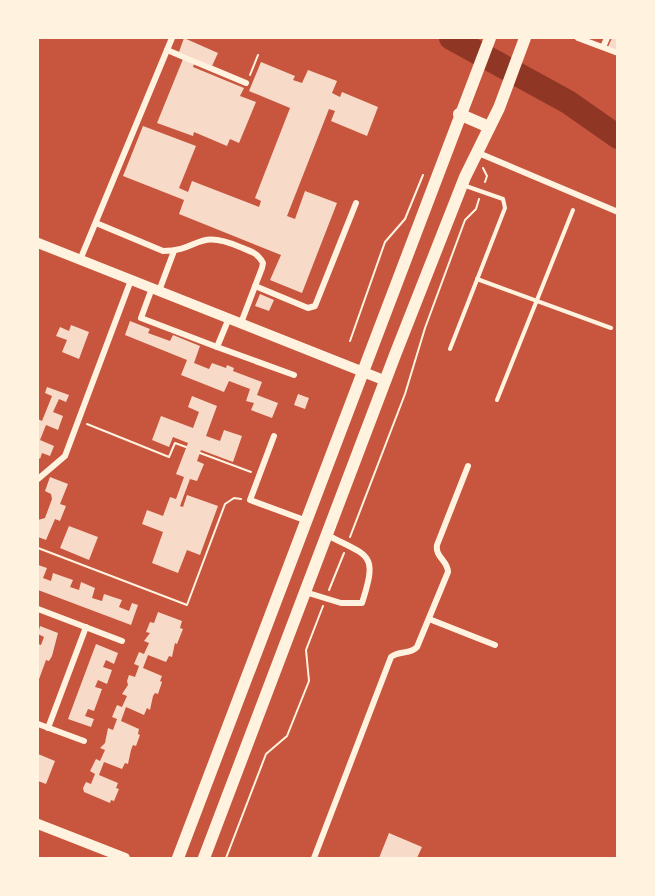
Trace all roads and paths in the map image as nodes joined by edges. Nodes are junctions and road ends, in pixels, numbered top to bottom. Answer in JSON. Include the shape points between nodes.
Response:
{"nodes":[{"id":1,"x":172,"y":38,"type":"edge"},
{"id":2,"x":490,"y":38,"type":"edge"},
{"id":3,"x":525,"y":38,"type":"edge"},
{"id":4,"x":578,"y":38,"type":"edge"},
{"id":5,"x":607,"y":38,"type":"edge"},
{"id":6,"x":603,"y":47,"type":"junction"},
{"id":7,"x":167,"y":50,"type":"junction"},
{"id":8,"x":618,"y":52,"type":"edge"},
{"id":9,"x":258,"y":55,"type":"dead end"},
{"id":10,"x":246,"y":83,"type":"joint"},
{"id":11,"x":459,"y":114,"type":"junction"},
{"id":12,"x":489,"y":127,"type":"junction"},
{"id":13,"x":476,"y":152,"type":"junction"},
{"id":14,"x":426,"y":167,"type":"dead end"},
{"id":15,"x":462,"y":185,"type":"junction"},
{"id":16,"x":482,"y":192,"type":"junction"},
{"id":17,"x":356,"y":203,"type":"dead end"},
{"id":18,"x":573,"y":210,"type":"dead end"},
{"id":19,"x":618,"y":212,"type":"edge"},
{"id":20,"x":96,"y":223,"type":"junction"},
{"id":21,"x":38,"y":243,"type":"edge"},
{"id":22,"x":174,"y":251,"type":"junction"},
{"id":23,"x":80,"y":260,"type":"junction"},
{"id":24,"x":477,"y":279,"type":"junction"},
{"id":25,"x":131,"y":280,"type":"junction"},
{"id":26,"x":255,"y":286,"type":"junction"},
{"id":27,"x":156,"y":289,"type":"junction"},
{"id":28,"x":536,"y":300,"type":"junction"},
{"id":29,"x":229,"y":318,"type":"junction"},
{"id":30,"x":241,"y":323,"type":"junction"},
{"id":31,"x":611,"y":328,"type":"dead end"},
{"id":32,"x":350,"y":341,"type":"dead end"},
{"id":33,"x":217,"y":347,"type":"junction"},
{"id":34,"x":450,"y":349,"type":"dead end"},
{"id":35,"x":365,"y":372,"type":"junction"},
{"id":36,"x":294,"y":375,"type":"dead end"},
{"id":37,"x":386,"y":381,"type":"junction"},
{"id":38,"x":497,"y":400,"type":"dead end"},
{"id":39,"x":79,"y":421,"type":"junction"},
{"id":40,"x":274,"y":436,"type":"dead end"},
{"id":41,"x":186,"y":447,"type":"dead end"},
{"id":42,"x":200,"y":453,"type":"dead end"},
{"id":43,"x":468,"y":466,"type":"dead end"},
{"id":44,"x":259,"y":476,"type":"junction"},
{"id":45,"x":38,"y":479,"type":"edge"},
{"id":46,"x":250,"y":500,"type":"junction"},
{"id":47,"x":307,"y":521,"type":"junction"},
{"id":48,"x":327,"y":535,"type":"junction"},
{"id":49,"x":346,"y":545,"type":"junction"},
{"id":50,"x":38,"y":548,"type":"edge"},
{"id":51,"x":305,"y":592,"type":"junction"},
{"id":52,"x":326,"y":598,"type":"junction"},
{"id":53,"x":38,"y":610,"type":"edge"},
{"id":54,"x":429,"y":619,"type":"junction"},
{"id":55,"x":86,"y":627,"type":"junction"},
{"id":56,"x":122,"y":641,"type":"dead end"},
{"id":57,"x":495,"y":645,"type":"dead end"},
{"id":58,"x":38,"y":724,"type":"edge"},
{"id":59,"x":48,"y":728,"type":"junction"},
{"id":60,"x":84,"y":741,"type":"dead end"},
{"id":61,"x":38,"y":824,"type":"edge"},
{"id":62,"x":125,"y":858,"type":"edge"},
{"id":63,"x":178,"y":858,"type":"edge"},
{"id":64,"x":204,"y":858,"type":"edge"},
{"id":65,"x":226,"y":858,"type":"edge"},
{"id":66,"x":314,"y":858,"type":"edge"}],
"edges":[{"from":1,"to":7,"type":"street"},
{"from":2,"to":11,"type":"main road"},
{"from":3,"to":12,"type":"main road"},
{"from":4,"to":6,"type":"street"},
{"from":5,"to":6,"type":"street"},
{"from":6,"to":8,"type":"street"},
{"from":7,"to":10,"type":"street"},
{"from":7,"to":20,"type":"street"},
{"from":9,"to":10,"type":"path"},
{"from":11,"to":12,"type":"main road"},
{"from":11,"to":35,"type":"main road"},
{"from":12,"to":13,"type":"main road"},
{"from":13,"to":15,"type":"main road"},
{"from":13,"to":16,"type":"path","via":[[487,176]]},
{"from":13,"to":19,"type":"street"},
{"from":14,"to":32,"type":"path","via":[[405,219],[385,242]]},
{"from":15,"to":16,"type":"lane"},
{"from":15,"to":37,"type":"main road"},
{"from":16,"to":24,"type":"lane","via":[[503,199],[505,208]]},
{"from":16,"to":49,"type":"path","via":[[476,209],[465,220],[405,394]]},
{"from":17,"to":26,"type":"street","via":[[315,306],[308,308]]},
{"from":18,"to":28,"type":"lane"},
{"from":20,"to":22,"type":"street","via":[[163,251]]},
{"from":20,"to":23,"type":"street"},
{"from":21,"to":23,"type":"street"},
{"from":22,"to":26,"type":"street","via":[[217,238],[255,253],[263,263]]},
{"from":22,"to":27,"type":"street"},
{"from":23,"to":25,"type":"street"},
{"from":24,"to":28,"type":"lane"},
{"from":24,"to":34,"type":"lane"},
{"from":25,"to":27,"type":"street"},
{"from":25,"to":39,"type":"street"},
{"from":26,"to":30,"type":"street"},
{"from":27,"to":29,"type":"street"},
{"from":27,"to":33,"type":"street","via":[[141,318]]},
{"from":28,"to":31,"type":"lane"},
{"from":28,"to":38,"type":"lane"},
{"from":29,"to":30,"type":"street"},
{"from":29,"to":33,"type":"street"},
{"from":30,"to":35,"type":"street"},
{"from":33,"to":36,"type":"street"},
{"from":35,"to":37,"type":"street"},
{"from":35,"to":47,"type":"main road"},
{"from":37,"to":48,"type":"main road"},
{"from":39,"to":41,"type":"path","via":[[169,456],[175,443]]},
{"from":39,"to":45,"type":"street","via":[[65,456]]},
{"from":40,"to":44,"type":"street"},
{"from":42,"to":44,"type":"path"},
{"from":43,"to":54,"type":"street","via":[[437,544],[437,553],[448,569]]},
{"from":44,"to":46,"type":"street"},
{"from":46,"to":47,"type":"street"},
{"from":46,"to":50,"type":"path","via":[[234,498],[225,504],[187,605]]},
{"from":47,"to":63,"type":"main road"},
{"from":48,"to":49,"type":"street"},
{"from":48,"to":51,"type":"main road"},
{"from":49,"to":52,"type":"path"},
{"from":49,"to":52,"type":"street","via":[[369,561],[372,572],[362,603]]},
{"from":51,"to":52,"type":"street"},
{"from":51,"to":64,"type":"main road"},
{"from":52,"to":65,"type":"path","via":[[306,650],[309,681],[287,736],[266,754]]},
{"from":53,"to":55,"type":"street"},
{"from":54,"to":57,"type":"street"},
{"from":54,"to":66,"type":"street","via":[[415,650],[397,652],[391,657]]},
{"from":55,"to":56,"type":"street"},
{"from":55,"to":59,"type":"street"},
{"from":58,"to":59,"type":"street"},
{"from":59,"to":60,"type":"street"},
{"from":61,"to":62,"type":"street"}]}
